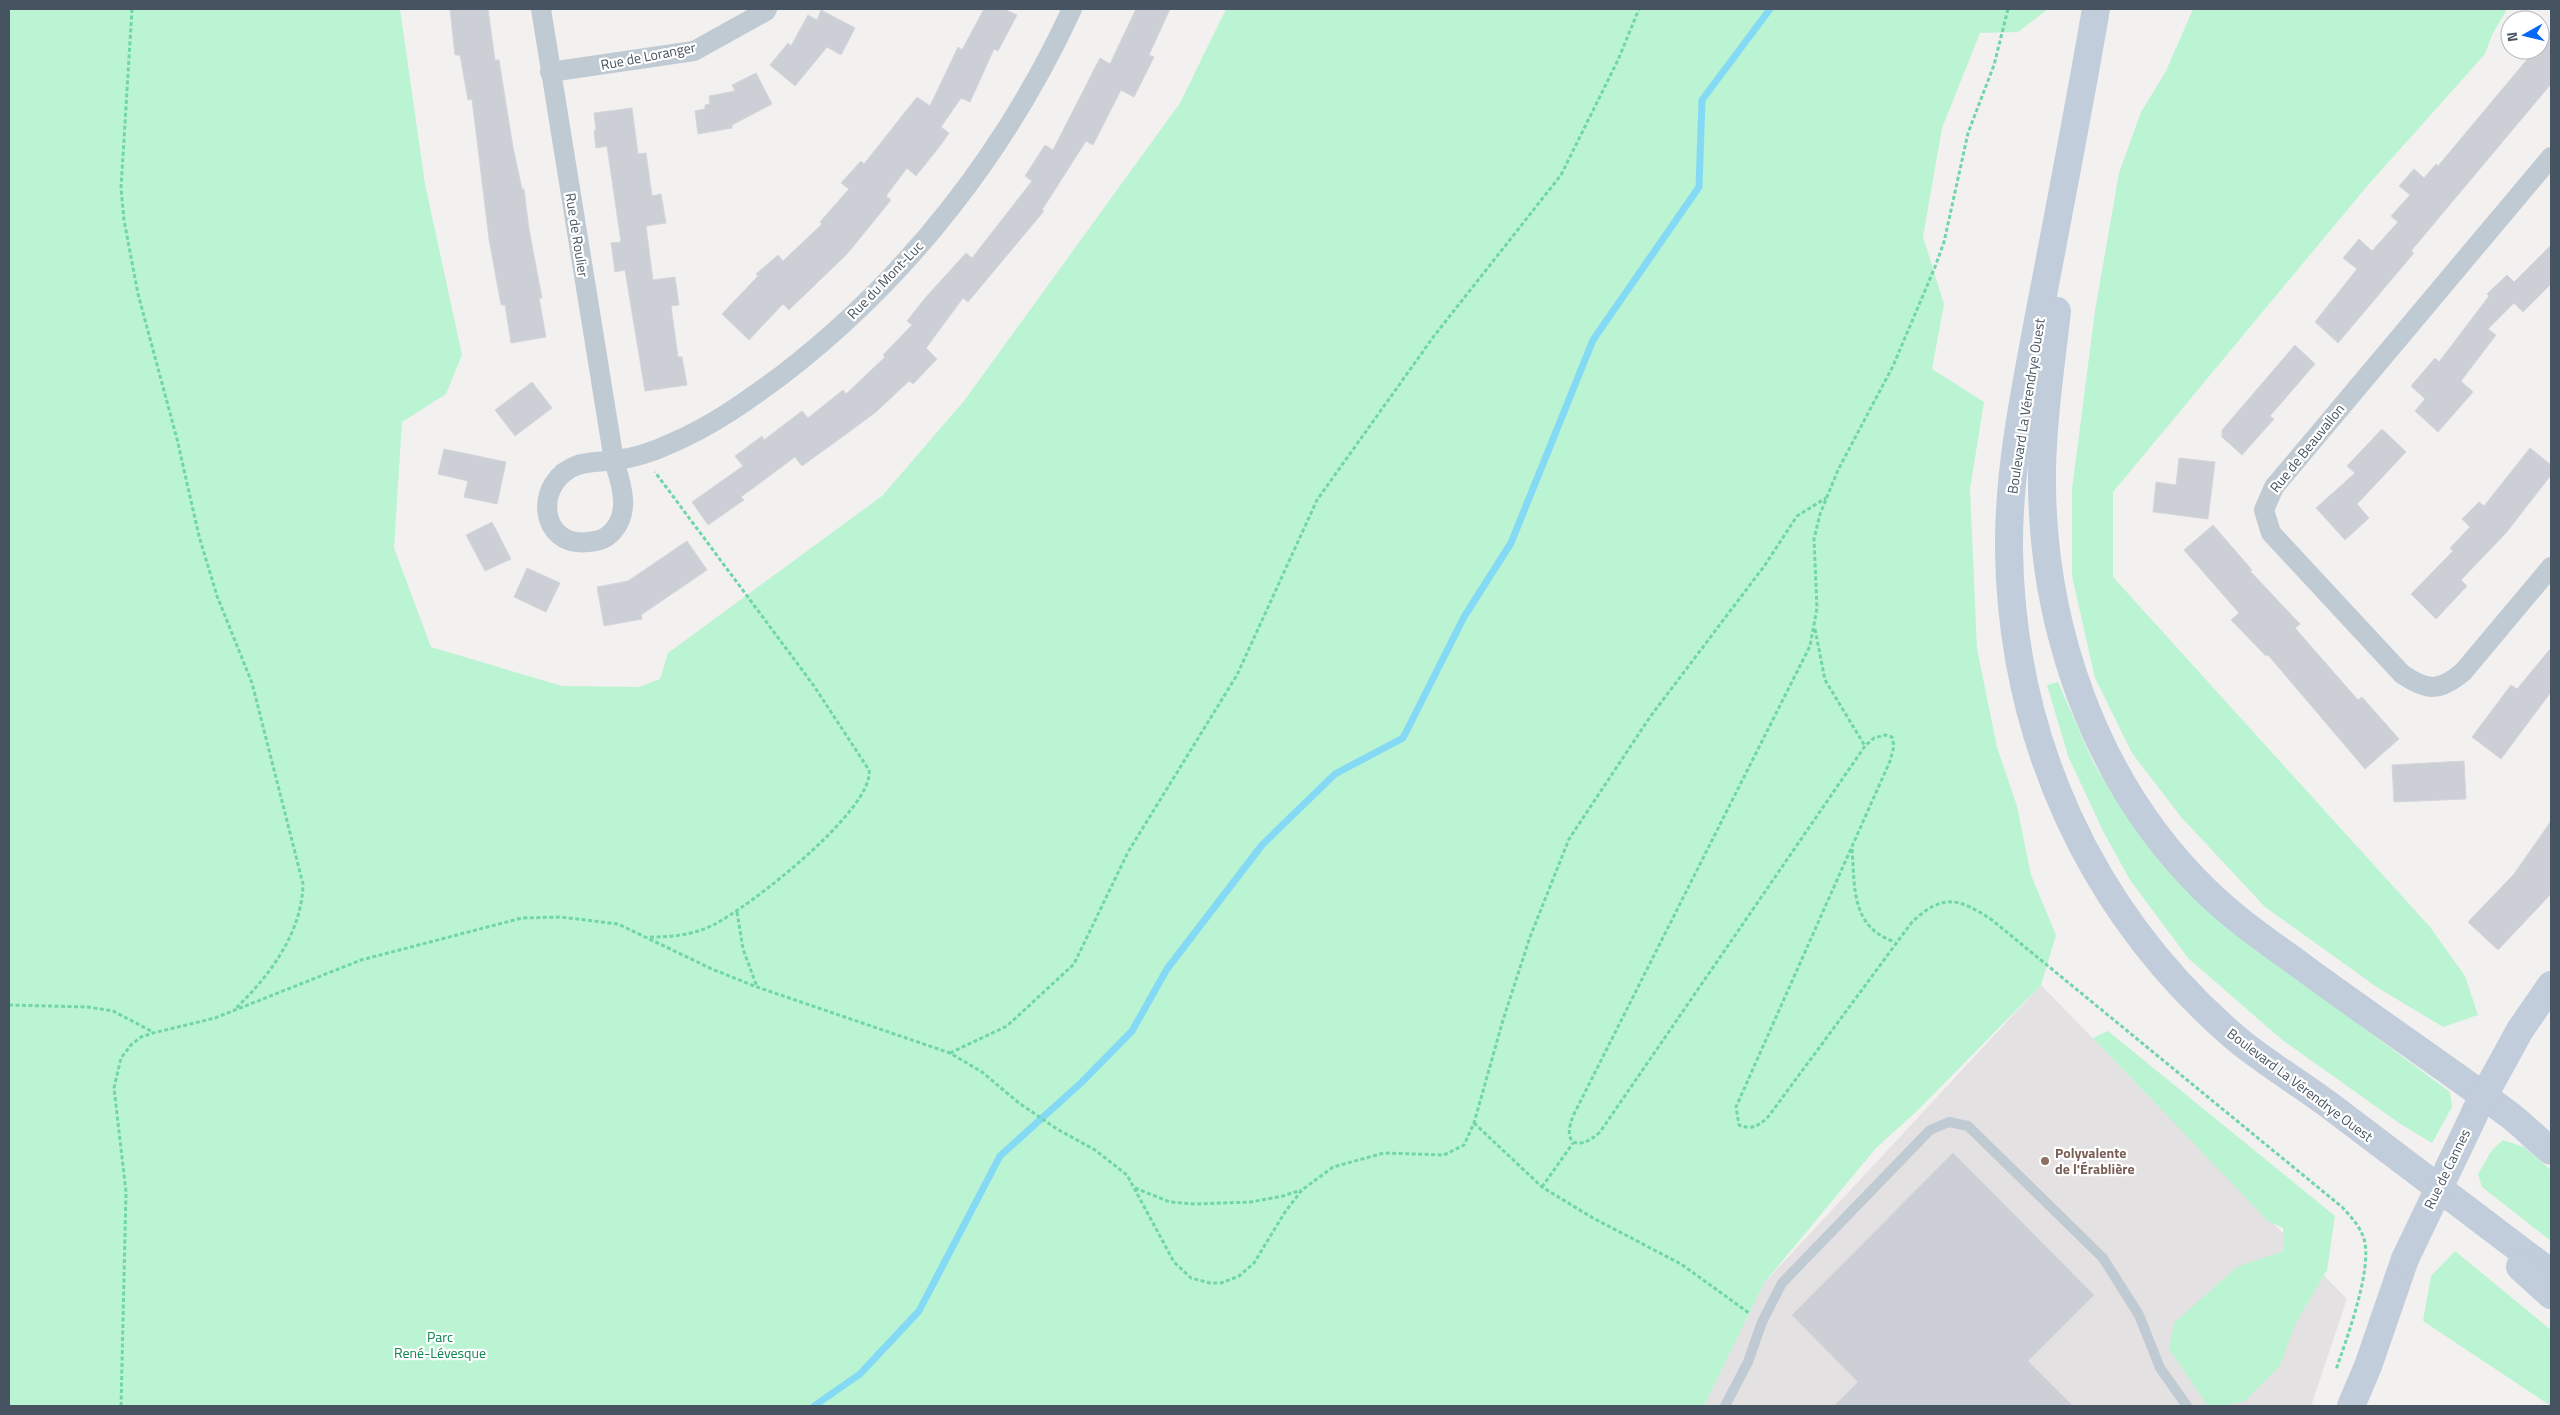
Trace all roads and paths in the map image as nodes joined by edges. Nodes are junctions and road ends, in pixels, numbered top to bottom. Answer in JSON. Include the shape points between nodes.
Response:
{"nodes":[{"id":1,"x":132,"y":9,"type":"edge"},
{"id":2,"x":541,"y":9,"type":"edge"},
{"id":3,"x":767,"y":9,"type":"edge"},
{"id":4,"x":1072,"y":9,"type":"edge"},
{"id":5,"x":1639,"y":9,"type":"edge"},
{"id":6,"x":2008,"y":9,"type":"edge"},
{"id":7,"x":2096,"y":9,"type":"edge"},
{"id":8,"x":550,"y":72,"type":"junction"},
{"id":9,"x":2084,"y":79,"type":"junction"},
{"id":10,"x":2551,"y":157,"type":"edge"},
{"id":11,"x":643,"y":456,"type":"junction"},
{"id":12,"x":614,"y":460,"type":"junction"},
{"id":13,"x":1826,"y":498,"type":"junction"},
{"id":14,"x":2551,"y":567,"type":"edge"},
{"id":15,"x":1815,"y":627,"type":"junction"},
{"id":16,"x":1864,"y":746,"type":"junction"},
{"id":17,"x":1852,"y":847,"type":"junction"},
{"id":18,"x":737,"y":912,"type":"junction"},
{"id":19,"x":649,"y":938,"type":"junction"},
{"id":20,"x":1896,"y":942,"type":"junction"},
{"id":21,"x":2551,"y":985,"type":"edge"},
{"id":22,"x":757,"y":988,"type":"junction"},
{"id":23,"x":9,"y":1005,"type":"edge"},
{"id":24,"x":231,"y":1012,"type":"junction"},
{"id":25,"x":153,"y":1033,"type":"junction"},
{"id":26,"x":950,"y":1053,"type":"junction"},
{"id":27,"x":2478,"y":1106,"type":"junction"},
{"id":28,"x":1474,"y":1123,"type":"junction"},
{"id":29,"x":1573,"y":1143,"type":"junction"},
{"id":30,"x":2551,"y":1151,"type":"edge"},
{"id":31,"x":2392,"y":1153,"type":"junction"},
{"id":32,"x":1542,"y":1187,"type":"junction"},
{"id":33,"x":1135,"y":1188,"type":"junction"},
{"id":34,"x":1302,"y":1190,"type":"junction"},
{"id":35,"x":2551,"y":1273,"type":"edge"},
{"id":36,"x":2551,"y":1295,"type":"edge"},
{"id":37,"x":1762,"y":1322,"type":"junction"},
{"id":38,"x":2368,"y":1366,"type":"junction"},
{"id":39,"x":2336,"y":1372,"type":"dead end"},
{"id":40,"x":121,"y":1406,"type":"edge"},
{"id":41,"x":1725,"y":1406,"type":"edge"},
{"id":42,"x":2187,"y":1406,"type":"edge"},
{"id":43,"x":2351,"y":1406,"type":"edge"},
{"id":44,"x":2364,"y":1406,"type":"edge"}],
"edges":[{"from":1,"to":24,"type":"path","via":[[121,188],[138,294],[199,536],[252,683],[303,884],[302,908],[288,942],[268,973]]},
{"from":2,"to":8,"type":"street","name":"Rue de Roulier"},
{"from":3,"to":8,"type":"street","name":"Rue de Loranger","via":[[694,51]]},
{"from":4,"to":11,"type":"street","name":"Rue du Mont-Luc","via":[[1043,69],[1010,124],[982,166],[900,267],[818,345],[753,397],[696,432]]},
{"from":5,"to":26,"type":"path","via":[[1618,60],[1561,175],[1434,336],[1318,500],[1237,675],[1128,852],[1074,964],[1007,1026]]},
{"from":6,"to":13,"type":"path","via":[[1994,64],[1968,133],[1944,242],[1935,267],[1893,366]]},
{"from":7,"to":9,"type":"main road","name":"Boulevard La Vérendrye Ouest"},
{"from":8,"to":12,"type":"street","name":"Rue de Roulier"},
{"from":9,"to":27,"type":"main road","via":[[2050,369],[2042,468],[2043,513],[2054,598],[2067,656],[2083,700],[2102,746],[2138,811],[2158,840],[2205,890]]},
{"from":9,"to":31,"type":"main road","name":"Boulevard La Vérendrye Ouest","via":[[2025,391],[2010,510],[2011,586],[2016,638],[2021,675],[2038,738],[2048,771],[2080,842],[2114,902],[2139,936],[2231,1034]]},
{"from":10,"to":14,"type":"street","name":"Rue de Beauvallon","via":[[2274,487],[2264,510],[2271,533],[2402,674],[2426,687],[2438,688],[2463,672]]},
{"from":11,"to":12,"type":"street","name":"Rue du Mont-Luc"},
{"from":11,"to":18,"type":"path","via":[[814,686],[869,770],[870,780],[858,801],[805,859]]},
{"from":12,"to":12,"type":"street","name":"Rue du Mont-Luc","via":[[579,464],[564,471],[552,483],[547,493],[550,521],[559,535],[569,542],[602,540],[615,529],[624,501]]},
{"from":13,"to":15,"type":"path","via":[[1814,539]]},
{"from":13,"to":28,"type":"path","via":[[1797,516],[1765,565],[1650,717],[1569,839],[1527,946]]},
{"from":15,"to":16,"type":"path","via":[[1825,680]]},
{"from":15,"to":29,"type":"path","via":[[1805,654],[1574,1114],[1569,1126],[1569,1137]]},
{"from":16,"to":17,"type":"path","via":[[1885,735],[1892,738],[1894,746]]},
{"from":16,"to":29,"type":"path","via":[[1600,1132],[1589,1142]]},
{"from":17,"to":20,"type":"path","via":[[1856,895],[1866,924],[1884,938]]},
{"from":17,"to":20,"type":"path","via":[[1736,1107],[1739,1125],[1747,1128],[1758,1126],[1768,1117]]},
{"from":18,"to":19,"type":"path","via":[[695,932]]},
{"from":18,"to":22,"type":"path","via":[[743,948]]},
{"from":19,"to":22,"type":"path","via":[[712,970]]},
{"from":19,"to":24,"type":"path","via":[[601,920],[561,916],[522,918],[361,960]]},
{"from":20,"to":39,"type":"path","via":[[1926,909],[1951,902],[1973,908],[1992,920],[2342,1208],[2355,1221],[2364,1239],[2366,1257]]},
{"from":21,"to":27,"type":"main road","name":"Rue de Cannes","via":[[2520,1030]]},
{"from":22,"to":26,"type":"path"},
{"from":23,"to":25,"type":"path","via":[[88,1006],[113,1011]]},
{"from":24,"to":25,"type":"path"},
{"from":25,"to":40,"type":"path","via":[[141,1037],[121,1058],[114,1088],[126,1192]]},
{"from":26,"to":33,"type":"path","via":[[982,1072],[1057,1129],[1112,1162]]},
{"from":27,"to":30,"type":"main road","via":[[2510,1115]]},
{"from":27,"to":38,"type":"main road","name":"Rue de Cannes","bridge":true,"via":[[2404,1259]]},
{"from":28,"to":32,"type":"path"},
{"from":28,"to":34,"type":"path","via":[[1464,1145],[1455,1151],[1427,1156],[1373,1154],[1333,1167]]},
{"from":29,"to":32,"type":"path"},
{"from":31,"to":35,"type":"main road","name":"Boulevard La Vérendrye Ouest"},
{"from":31,"to":36,"type":"main road"},
{"from":32,"to":37,"type":"path","via":[[1681,1264]]},
{"from":33,"to":34,"type":"path","via":[[1170,1202],[1195,1204],[1251,1202]]},
{"from":33,"to":34,"type":"path","via":[[1174,1262],[1191,1278],[1210,1283],[1230,1281],[1246,1272]]},
{"from":37,"to":41,"type":"lane","via":[[1748,1362]]},
{"from":37,"to":42,"type":"lane","via":[[1782,1283],[1930,1130],[1949,1122],[1968,1126],[2104,1258],[2139,1315],[2160,1368]]},
{"from":38,"to":43,"type":"main road","name":"Rue de Cannes"},
{"from":38,"to":44,"type":"main road","name":"Rue de Cannes"}]}
